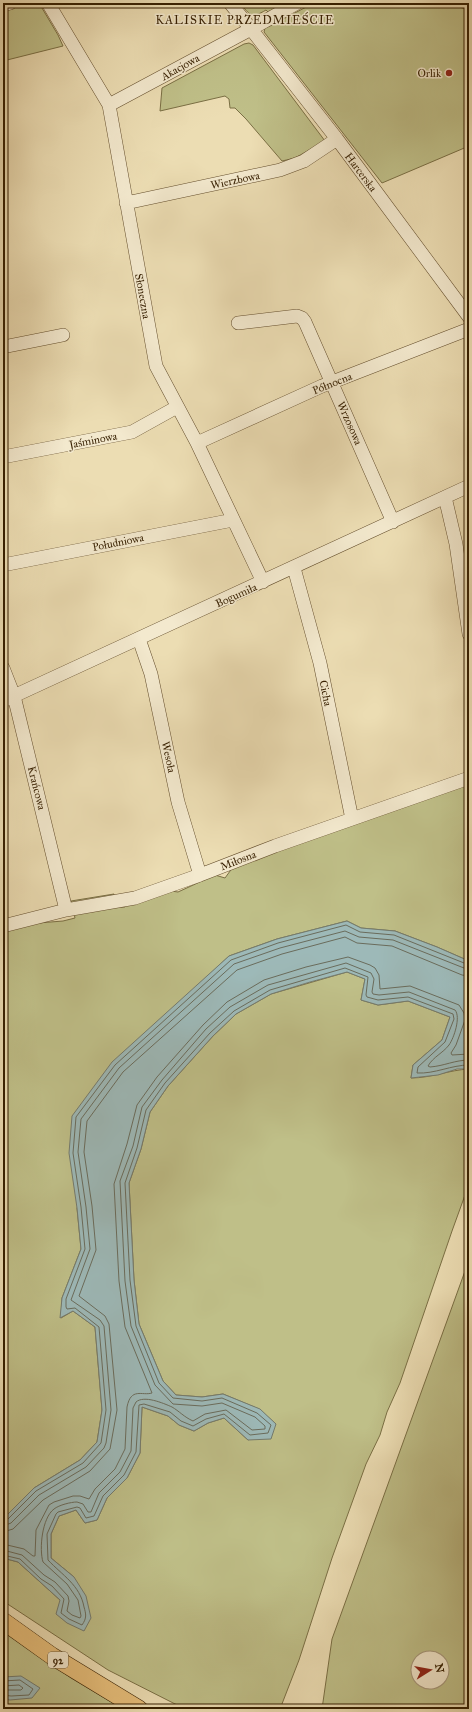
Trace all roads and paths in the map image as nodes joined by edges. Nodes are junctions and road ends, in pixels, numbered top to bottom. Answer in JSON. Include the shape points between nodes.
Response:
{"nodes":[{"id":1,"x":10,"y":3,"type":"edge"},
{"id":2,"x":48,"y":3,"type":"edge"},
{"id":3,"x":230,"y":3,"type":"edge"},
{"id":4,"x":297,"y":3,"type":"edge"},
{"id":5,"x":3,"y":5,"type":"edge"},
{"id":6,"x":250,"y":28,"type":"junction"},
{"id":7,"x":109,"y":105,"type":"junction"},
{"id":8,"x":337,"y":139,"type":"junction"},
{"id":9,"x":126,"y":203,"type":"junction"},
{"id":10,"x":469,"y":317,"type":"edge"},
{"id":11,"x":238,"y":323,"type":"dead end"},
{"id":12,"x":469,"y":329,"type":"edge"},
{"id":13,"x":63,"y":335,"type":"dead end"},
{"id":14,"x":3,"y":346,"type":"edge"},
{"id":15,"x":332,"y":383,"type":"junction"},
{"id":16,"x":177,"y":407,"type":"junction"},
{"id":17,"x":197,"y":443,"type":"junction"},
{"id":18,"x":3,"y":457,"type":"edge"},
{"id":19,"x":469,"y":486,"type":"edge"},
{"id":20,"x":445,"y":497,"type":"junction"},
{"id":21,"x":233,"y":520,"type":"junction"},
{"id":22,"x":393,"y":522,"type":"junction"},
{"id":23,"x":3,"y":565,"type":"edge"},
{"id":24,"x":294,"y":568,"type":"junction"},
{"id":25,"x":263,"y":582,"type":"junction"},
{"id":26,"x":469,"y":634,"type":"edge"},
{"id":27,"x":139,"y":639,"type":"junction"},
{"id":28,"x":3,"y":668,"type":"edge"},
{"id":29,"x":9,"y":699,"type":"edge"},
{"id":30,"x":469,"y":778,"type":"edge"},
{"id":31,"x":352,"y":819,"type":"junction"},
{"id":32,"x":200,"y":875,"type":"junction"},
{"id":33,"x":66,"y":910,"type":"junction"},
{"id":34,"x":3,"y":926,"type":"edge"},
{"id":35,"x":3,"y":1621,"type":"edge"},
{"id":36,"x":139,"y":1709,"type":"edge"}],
"edges":[{"from":1,"to":5,"type":"street"},
{"from":2,"to":7,"type":"street","name":"Słoneczna"},
{"from":3,"to":6,"type":"street","name":"Harcerska"},
{"from":4,"to":6,"type":"street","name":"Akacjowa"},
{"from":6,"to":7,"type":"street","name":"Akacjowa"},
{"from":6,"to":8,"type":"street","name":"Harcerska"},
{"from":7,"to":9,"type":"street","name":"Słoneczna"},
{"from":8,"to":9,"type":"street","name":"Wierzbowa","via":[[304,161],[280,170]]},
{"from":8,"to":10,"type":"street","name":"Harcerska"},
{"from":9,"to":16,"type":"street","name":"Słoneczna","via":[[156,366]]},
{"from":11,"to":15,"type":"street","name":"Wrzosowa","via":[[297,316],[302,318]]},
{"from":12,"to":15,"type":"street","name":"Północna"},
{"from":13,"to":14,"type":"street"},
{"from":15,"to":17,"type":"street","name":"Północna"},
{"from":15,"to":22,"type":"street","name":"Wrzosowa"},
{"from":16,"to":17,"type":"street","name":"Słoneczna"},
{"from":16,"to":18,"type":"street","name":"Jaśminowa","via":[[132,432]]},
{"from":17,"to":21,"type":"street","name":"Słoneczna"},
{"from":19,"to":20,"type":"street","name":"Bogumiła"},
{"from":20,"to":22,"type":"street","name":"Bogumiła"},
{"from":20,"to":26,"type":"street","via":[[456,544]]},
{"from":21,"to":23,"type":"street","name":"Południowa"},
{"from":21,"to":25,"type":"street","name":"Słoneczna"},
{"from":22,"to":24,"type":"street","name":"Bogumiła"},
{"from":24,"to":25,"type":"street","name":"Bogumiła"},
{"from":24,"to":31,"type":"street","name":"Cicha","via":[[320,663]]},
{"from":25,"to":27,"type":"street","name":"Bogumiła"},
{"from":27,"to":29,"type":"street","name":"Bogumiła"},
{"from":27,"to":32,"type":"street","name":"Wesoła","via":[[151,674],[178,802]]},
{"from":28,"to":29,"type":"street","name":"Krańcowa"},
{"from":29,"to":33,"type":"street","name":"Krańcowa"},
{"from":30,"to":31,"type":"street","name":"Miłosna"},
{"from":31,"to":32,"type":"street","name":"Miłosna"},
{"from":32,"to":33,"type":"street","name":"Miłosna","via":[[135,898]]},
{"from":33,"to":34,"type":"street","name":"Miłosna"},
{"from":35,"to":36,"type":"main road","number":"92","via":[[75,1671]]}]}
